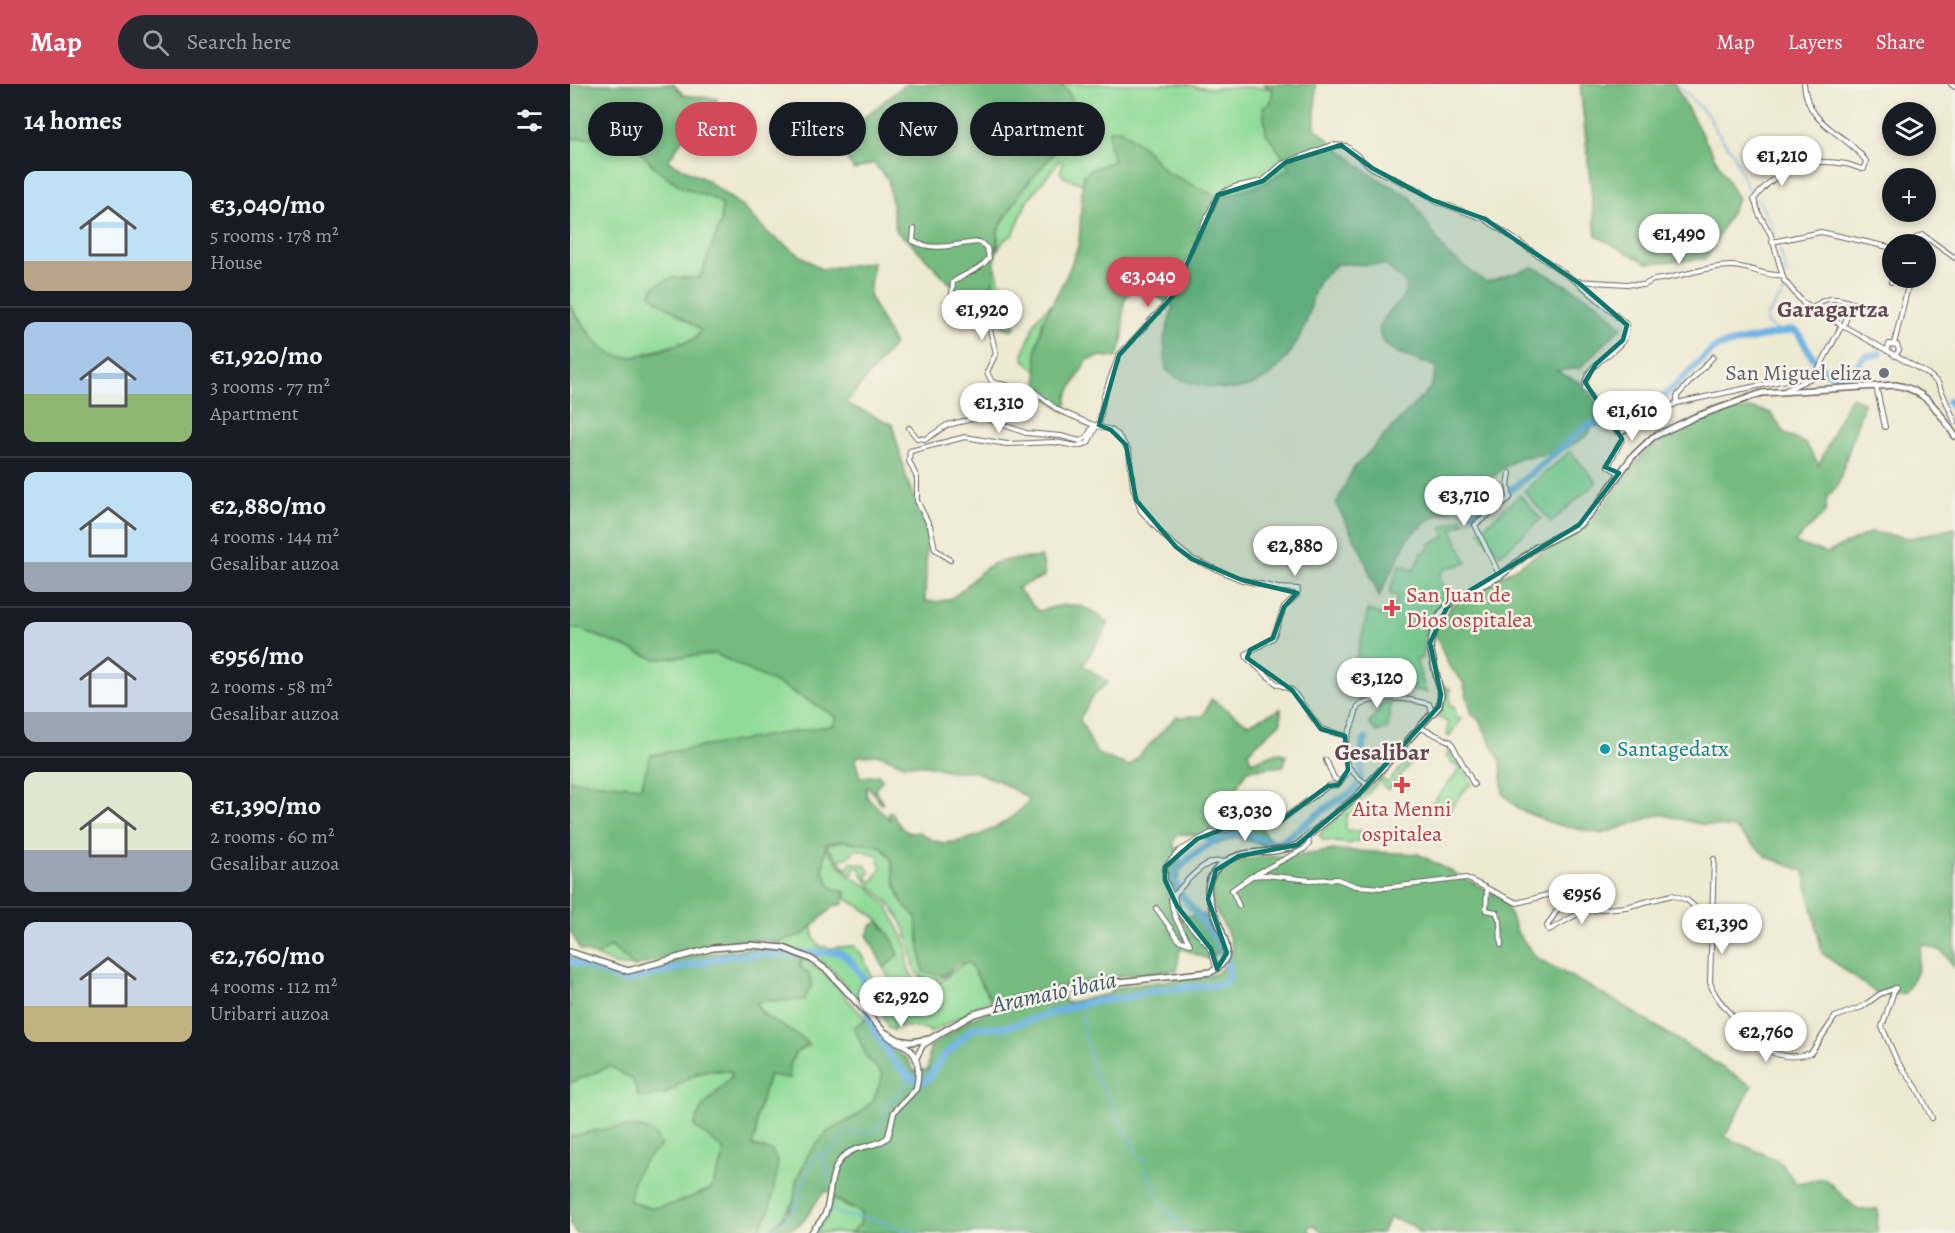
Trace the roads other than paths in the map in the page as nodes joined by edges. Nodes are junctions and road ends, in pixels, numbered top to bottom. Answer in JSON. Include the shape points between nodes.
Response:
{"nodes":[{"id":1,"x":1804,"y":84,"type":"edge"},
{"id":2,"x":915,"y":229,"type":"dead end"},
{"id":3,"x":1773,"y":242,"type":"junction"},
{"id":4,"x":1936,"y":244,"type":"edge"},
{"id":5,"x":1882,"y":246,"type":"edge"},
{"id":6,"x":1955,"y":258,"type":"edge"},
{"id":7,"x":1782,"y":275,"type":"junction"},
{"id":8,"x":1575,"y":281,"type":"junction"},
{"id":9,"x":1908,"y":288,"type":"edge"},
{"id":10,"x":1852,"y":303,"type":"junction"},
{"id":11,"x":1863,"y":306,"type":"dead end"},
{"id":12,"x":1813,"y":309,"type":"junction"},
{"id":13,"x":1843,"y":325,"type":"junction"},
{"id":14,"x":1894,"y":344,"type":"junction"},
{"id":15,"x":1887,"y":351,"type":"junction"},
{"id":16,"x":1895,"y":356,"type":"junction"},
{"id":17,"x":1713,"y":357,"type":"dead end"},
{"id":18,"x":1811,"y":378,"type":"junction"},
{"id":19,"x":1876,"y":386,"type":"junction"},
{"id":20,"x":1783,"y":391,"type":"junction"},
{"id":21,"x":1677,"y":403,"type":"junction"},
{"id":22,"x":1955,"y":422,"type":"edge"},
{"id":23,"x":1097,"y":425,"type":"junction"},
{"id":24,"x":1885,"y":427,"type":"dead end"},
{"id":25,"x":909,"y":428,"type":"dead end"},
{"id":26,"x":1620,"y":433,"type":"junction"},
{"id":27,"x":1955,"y":436,"type":"edge"},
{"id":28,"x":1510,"y":473,"type":"dead end"},
{"id":29,"x":1619,"y":474,"type":"junction"},
{"id":30,"x":950,"y":560,"type":"dead end"},
{"id":31,"x":1500,"y":576,"type":"junction"},
{"id":32,"x":1434,"y":714,"type":"junction"},
{"id":33,"x":1419,"y":727,"type":"junction"},
{"id":34,"x":1346,"y":736,"type":"junction"},
{"id":35,"x":1326,"y":760,"type":"dead end"},
{"id":36,"x":1349,"y":770,"type":"junction"},
{"id":37,"x":1366,"y":783,"type":"junction"},
{"id":38,"x":1339,"y":784,"type":"junction"},
{"id":39,"x":1474,"y":785,"type":"dead end"},
{"id":40,"x":1308,"y":837,"type":"junction"},
{"id":41,"x":1714,"y":860,"type":"dead end"},
{"id":42,"x":1224,"y":862,"type":"junction"},
{"id":43,"x":1256,"y":875,"type":"junction"},
{"id":44,"x":1487,"y":889,"type":"junction"},
{"id":45,"x":1174,"y":899,"type":"junction"},
{"id":46,"x":1239,"y":906,"type":"dead end"},
{"id":47,"x":1156,"y":908,"type":"dead end"},
{"id":48,"x":1712,"y":922,"type":"junction"},
{"id":49,"x":1501,"y":945,"type":"dead end"},
{"id":50,"x":570,"y":952,"type":"edge"},
{"id":51,"x":1217,"y":969,"type":"junction"},
{"id":52,"x":885,"y":1033,"type":"junction"},
{"id":53,"x":940,"y":1034,"type":"junction"},
{"id":54,"x":914,"y":1041,"type":"junction"},
{"id":55,"x":912,"y":1052,"type":"junction"},
{"id":56,"x":919,"y":1052,"type":"junction"},
{"id":57,"x":916,"y":1058,"type":"junction"},
{"id":58,"x":1932,"y":1118,"type":"dead end"},
{"id":59,"x":811,"y":1233,"type":"edge"}],
"edges":[{"from":1,"to":3,"type":"street","via":[[1807,105],[1827,127],[1858,150],[1866,165],[1859,169],[1847,164],[1804,162],[1764,186],[1753,203]]},
{"from":2,"to":23,"type":"street","via":[[913,241],[922,245],[948,248],[980,242],[987,248],[985,263],[959,277],[952,288],[956,298],[963,302],[983,294],[990,298],[988,322],[996,354],[987,372],[992,382],[1035,393],[1058,410]]},
{"from":3,"to":5,"type":"street","via":[[1822,232]]},
{"from":3,"to":7,"type":"street"},
{"from":4,"to":6,"type":"street"},
{"from":7,"to":8,"type":"street","via":[[1721,266],[1644,285]]},
{"from":7,"to":12,"type":"street","via":[[1793,293]]},
{"from":8,"to":23,"type":"street","via":[[1485,219],[1432,200],[1372,168],[1346,146],[1332,145],[1282,164],[1263,181],[1218,195],[1172,297],[1119,355]]},
{"from":8,"to":26,"type":"street","via":[[1627,325],[1623,340],[1596,364],[1585,382],[1586,389]]},
{"from":9,"to":14,"type":"street"},
{"from":10,"to":11,"type":"street"},
{"from":10,"to":12,"type":"street","via":[[1827,299]]},
{"from":10,"to":13,"type":"street"},
{"from":12,"to":13,"type":"street"},
{"from":13,"to":15,"type":"street"},
{"from":13,"to":18,"type":"street","via":[[1820,371]]},
{"from":14,"to":15,"type":"street","via":[[1888,345]]},
{"from":14,"to":16,"type":"street","via":[[1899,348]]},
{"from":15,"to":16,"type":"street"},
{"from":16,"to":22,"type":"street","via":[[1938,383]]},
{"from":17,"to":21,"type":"street","via":[[1677,396]]},
{"from":18,"to":20,"type":"street"},
{"from":18,"to":21,"type":"street"},
{"from":19,"to":20,"type":"main road"},
{"from":19,"to":24,"type":"street"},
{"from":19,"to":27,"type":"main road","via":[[1906,387],[1919,392],[1932,402]]},
{"from":20,"to":29,"type":"main road","via":[[1750,396],[1668,429],[1643,446]]},
{"from":21,"to":26,"type":"street"},
{"from":23,"to":25,"type":"street","via":[[1080,441],[1060,435],[1026,433],[986,418],[950,424],[924,440]]},
{"from":23,"to":30,"type":"street","via":[[1083,445],[1007,444],[965,437],[910,451],[909,461],[917,478],[917,501],[930,526],[935,549]]},
{"from":23,"to":34,"type":"street","via":[[1118,435],[1126,446],[1141,511],[1192,560],[1242,580],[1298,588],[1297,595],[1284,607],[1273,638],[1250,650],[1247,658],[1277,684],[1292,690],[1321,729]]},
{"from":26,"to":29,"type":"street","via":[[1620,443],[1608,466]]},
{"from":28,"to":31,"type":"street","via":[[1507,501],[1475,525]]},
{"from":29,"to":31,"type":"main road","via":[[1579,525],[1535,548]]},
{"from":31,"to":32,"type":"main road","via":[[1449,603],[1434,627],[1430,654],[1442,698]]},
{"from":32,"to":33,"type":"main road"},
{"from":32,"to":34,"type":"street","via":[[1425,703],[1374,699],[1358,706]]},
{"from":33,"to":37,"type":"main road"},
{"from":33,"to":39,"type":"street","via":[[1451,742]]},
{"from":34,"to":36,"type":"street","via":[[1345,761]]},
{"from":35,"to":38,"type":"street"},
{"from":36,"to":37,"type":"street"},
{"from":36,"to":38,"type":"street"},
{"from":37,"to":40,"type":"main road"},
{"from":38,"to":45,"type":"street","via":[[1328,786],[1276,824],[1223,829],[1179,851],[1165,867],[1165,880]]},
{"from":40,"to":42,"type":"main road","via":[[1288,849],[1248,854]]},
{"from":40,"to":43,"type":"street","via":[[1309,844],[1304,849]]},
{"from":41,"to":48,"type":"street"},
{"from":42,"to":45,"type":"street","via":[[1202,867],[1174,894]]},
{"from":42,"to":51,"type":"main road","via":[[1212,875],[1207,892],[1226,940],[1224,961]]},
{"from":43,"to":44,"type":"street","via":[[1337,879],[1356,886],[1383,888],[1464,878]]},
{"from":43,"to":46,"type":"street","via":[[1232,890]]},
{"from":44,"to":48,"type":"street","via":[[1517,903],[1565,890],[1567,895],[1547,926],[1549,930],[1583,912],[1672,896],[1687,900]]},
{"from":44,"to":49,"type":"street","via":[[1486,910],[1499,917]]},
{"from":45,"to":47,"type":"street","via":[[1174,914],[1190,944],[1179,940]]},
{"from":45,"to":51,"type":"street","via":[[1210,949]]},
{"from":48,"to":58,"type":"street","via":[[1712,990],[1760,1047],[1773,1054],[1790,1056],[1814,1051],[1835,1017],[1896,988],[1882,1023],[1883,1031]]},
{"from":50,"to":52,"type":"main road","via":[[628,971],[713,948],[762,945],[795,951],[836,979]]},
{"from":51,"to":53,"type":"main road","via":[[1202,974],[1072,987],[974,1014]]},
{"from":52,"to":54,"type":"main road","via":[[899,1040]]},
{"from":52,"to":55,"type":"street"},
{"from":53,"to":54,"type":"main road"},
{"from":53,"to":56,"type":"street"},
{"from":54,"to":55,"type":"street"},
{"from":54,"to":56,"type":"street"},
{"from":55,"to":57,"type":"street"},
{"from":56,"to":57,"type":"street"},
{"from":57,"to":59,"type":"street","via":[[917,1085],[894,1112],[888,1137],[847,1154],[838,1164],[825,1214]]}]}
